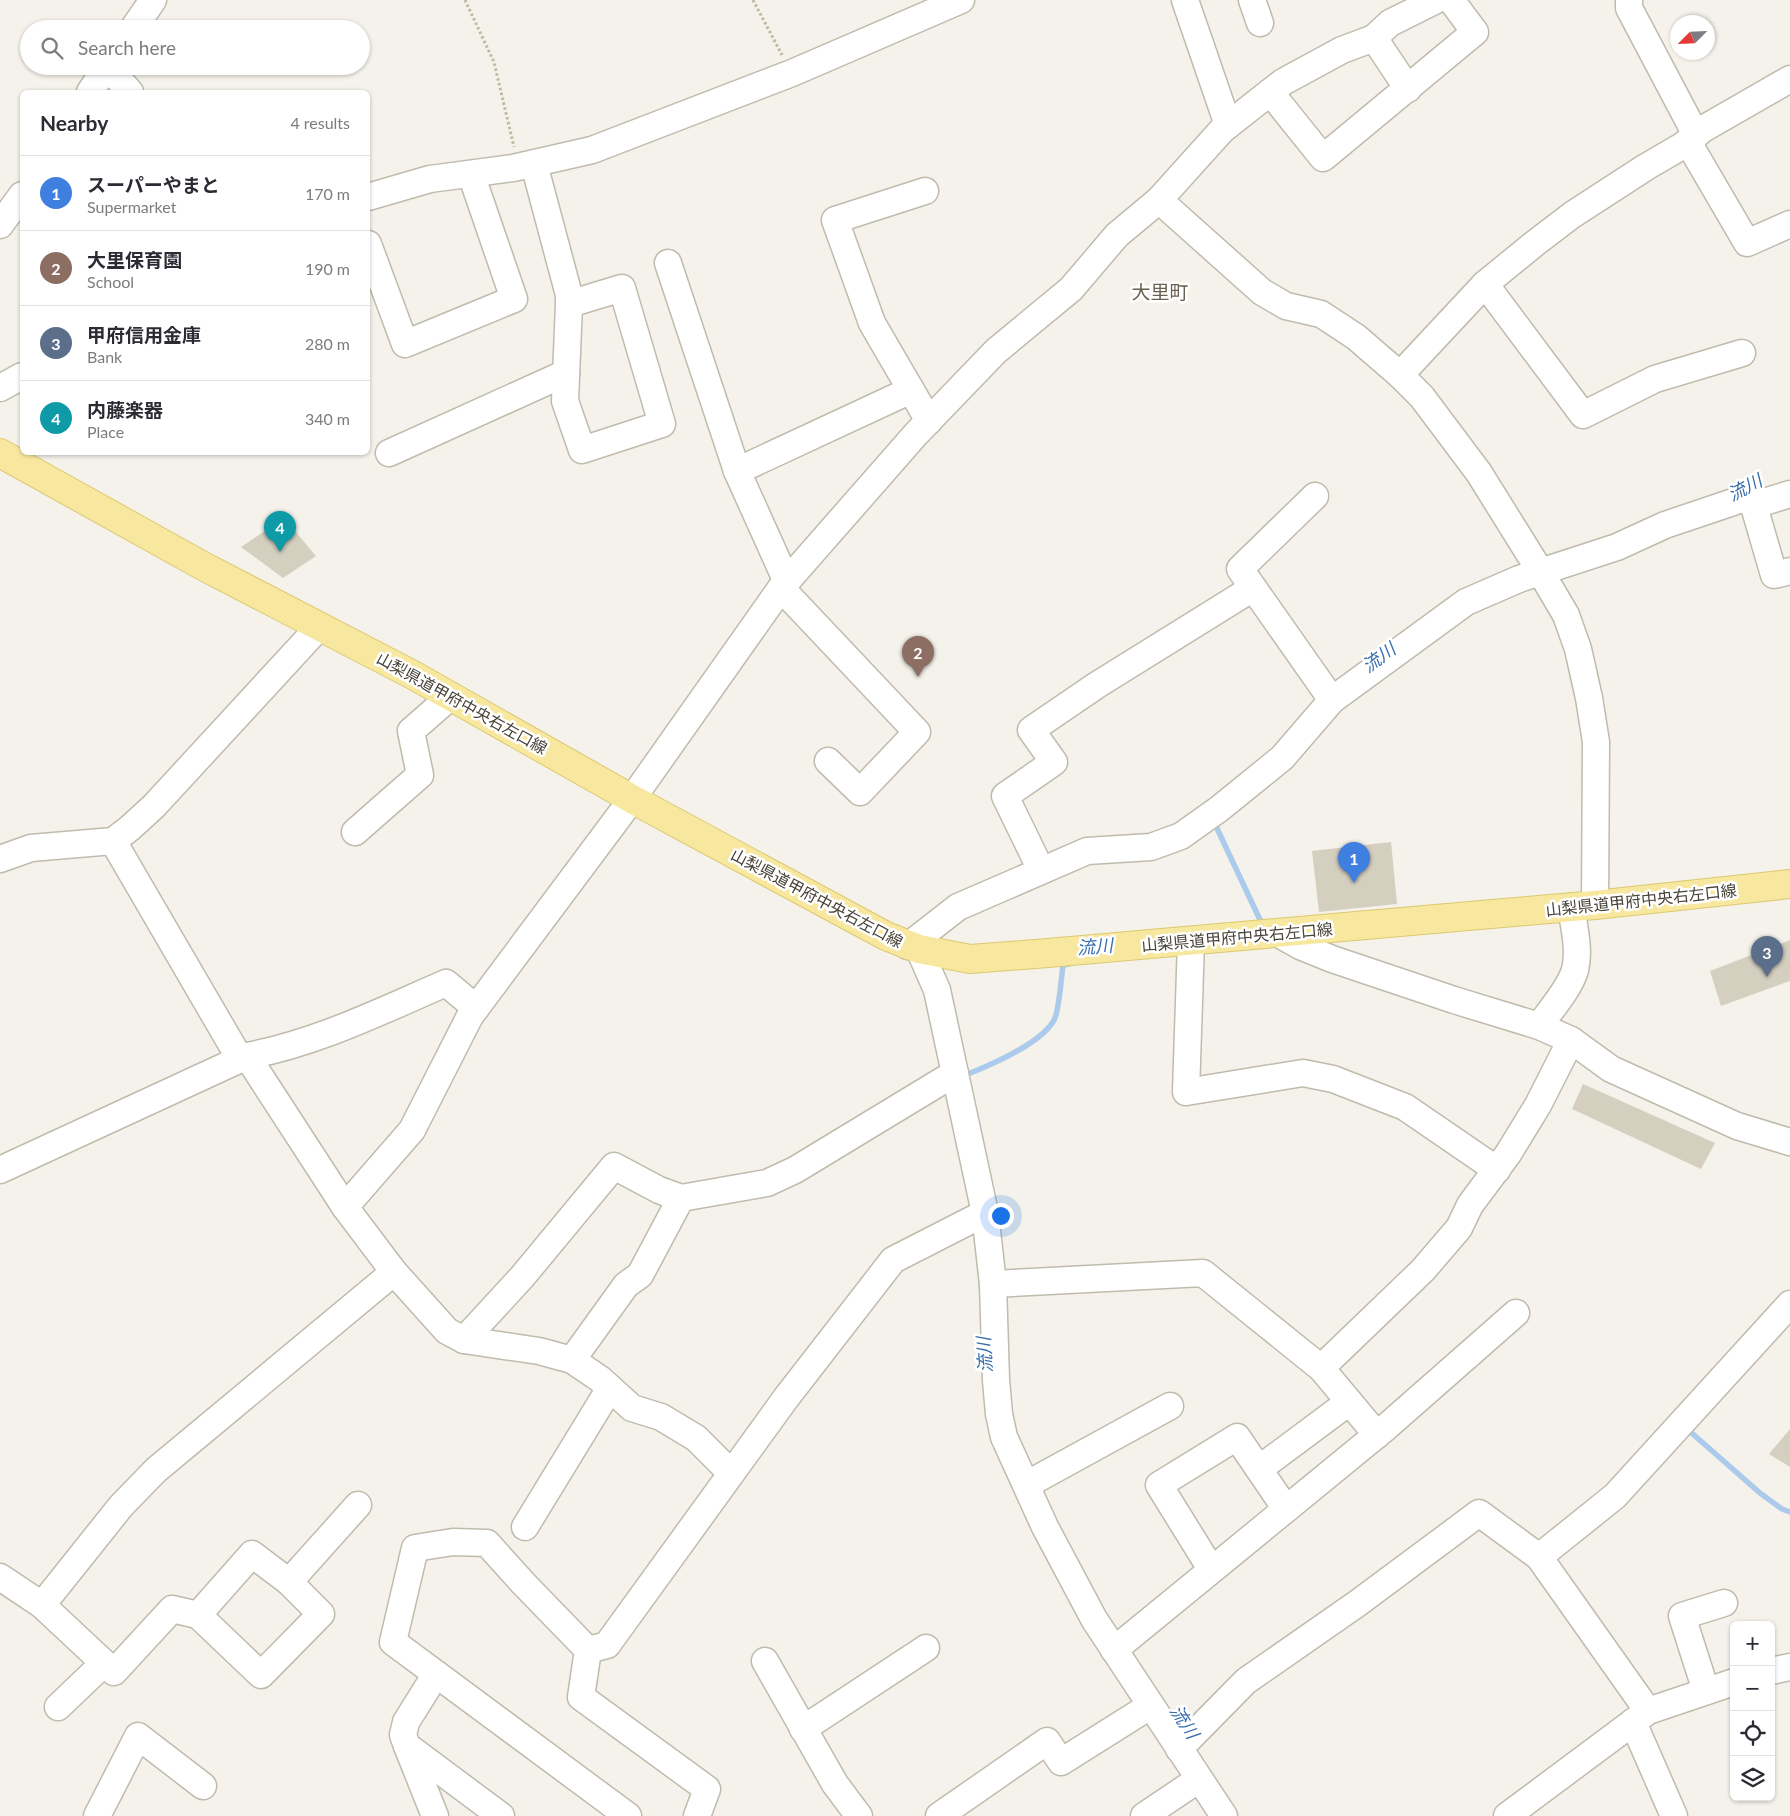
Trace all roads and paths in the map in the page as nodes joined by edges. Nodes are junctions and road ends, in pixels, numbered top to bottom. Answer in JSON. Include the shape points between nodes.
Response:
{"nodes":[{"id":1,"x":153,"y":0,"type":"edge"},
{"id":2,"x":466,"y":0,"type":"edge"},
{"id":3,"x":753,"y":0,"type":"edge"},
{"id":4,"x":961,"y":0,"type":"edge"},
{"id":5,"x":1185,"y":0,"type":"edge"},
{"id":6,"x":1436,"y":0,"type":"edge"},
{"id":7,"x":1451,"y":0,"type":"edge"},
{"id":8,"x":1634,"y":3,"type":"edge"},
{"id":9,"x":139,"y":20,"type":"edge"},
{"id":10,"x":1374,"y":38,"type":"junction"},
{"id":11,"x":792,"y":73,"type":"junction"},
{"id":12,"x":101,"y":75,"type":"edge"},
{"id":13,"x":115,"y":75,"type":"edge"},
{"id":14,"x":1790,"y":79,"type":"edge"},
{"id":15,"x":1408,"y":89,"type":"junction"},
{"id":16,"x":91,"y":90,"type":"edge"},
{"id":17,"x":128,"y":90,"type":"edge"},
{"id":18,"x":1270,"y":92,"type":"junction"},
{"id":19,"x":1228,"y":125,"type":"junction"},
{"id":20,"x":1692,"y":138,"type":"junction"},
{"id":21,"x":527,"y":166,"type":"junction"},
{"id":22,"x":471,"y":174,"type":"junction"},
{"id":23,"x":925,"y":191,"type":"dead end"},
{"id":24,"x":370,"y":196,"type":"edge"},
{"id":25,"x":20,"y":198,"type":"edge"},
{"id":26,"x":1159,"y":200,"type":"junction"},
{"id":27,"x":0,"y":224,"type":"edge"},
{"id":28,"x":1790,"y":224,"type":"edge"},
{"id":29,"x":370,"y":249,"type":"edge"},
{"id":30,"x":668,"y":263,"type":"dead end"},
{"id":31,"x":1485,"y":284,"type":"junction"},
{"id":32,"x":569,"y":304,"type":"junction"},
{"id":33,"x":1742,"y":353,"type":"dead end"},
{"id":34,"x":566,"y":373,"type":"junction"},
{"id":35,"x":1400,"y":375,"type":"junction"},
{"id":36,"x":20,"y":377,"type":"edge"},
{"id":37,"x":0,"y":388,"type":"edge"},
{"id":38,"x":912,"y":390,"type":"junction"},
{"id":39,"x":929,"y":421,"type":"junction"},
{"id":40,"x":0,"y":453,"type":"edge"},
{"id":41,"x":389,"y":453,"type":"dead end"},
{"id":42,"x":737,"y":471,"type":"junction"},
{"id":43,"x":1790,"y":494,"type":"edge"},
{"id":44,"x":1315,"y":496,"type":"dead end"},
{"id":45,"x":1754,"y":505,"type":"junction"},
{"id":46,"x":1540,"y":571,"type":"junction"},
{"id":47,"x":1790,"y":571,"type":"edge"},
{"id":48,"x":784,"y":585,"type":"junction"},
{"id":49,"x":1253,"y":588,"type":"junction"},
{"id":50,"x":319,"y":627,"type":"junction"},
{"id":51,"x":451,"y":696,"type":"junction"},
{"id":52,"x":1332,"y":700,"type":"junction"},
{"id":53,"x":828,"y":761,"type":"dead end"},
{"id":54,"x":632,"y":799,"type":"junction"},
{"id":55,"x":355,"y":832,"type":"dead end"},
{"id":56,"x":113,"y":841,"type":"junction"},
{"id":57,"x":0,"y":860,"type":"edge"},
{"id":58,"x":1041,"y":870,"type":"junction"},
{"id":59,"x":1790,"y":884,"type":"edge"},
{"id":60,"x":1583,"y":906,"type":"junction"},
{"id":61,"x":1274,"y":933,"type":"junction"},
{"id":62,"x":913,"y":948,"type":"junction"},
{"id":63,"x":1191,"y":950,"type":"junction"},
{"id":64,"x":476,"y":1008,"type":"junction"},
{"id":65,"x":1539,"y":1026,"type":"junction"},
{"id":66,"x":1571,"y":1040,"type":"junction"},
{"id":67,"x":244,"y":1058,"type":"junction"},
{"id":68,"x":955,"y":1073,"type":"junction"},
{"id":69,"x":1790,"y":1142,"type":"edge"},
{"id":70,"x":0,"y":1170,"type":"edge"},
{"id":71,"x":1497,"y":1170,"type":"junction"},
{"id":72,"x":681,"y":1198,"type":"junction"},
{"id":73,"x":345,"y":1207,"type":"junction"},
{"id":74,"x":985,"y":1213,"type":"junction"},
{"id":75,"x":394,"y":1272,"type":"junction"},
{"id":76,"x":993,"y":1284,"type":"junction"},
{"id":77,"x":1790,"y":1304,"type":"edge"},
{"id":78,"x":1516,"y":1313,"type":"dead end"},
{"id":79,"x":464,"y":1340,"type":"junction"},
{"id":80,"x":572,"y":1360,"type":"junction"},
{"id":81,"x":1321,"y":1368,"type":"junction"},
{"id":82,"x":610,"y":1388,"type":"junction"},
{"id":83,"x":1349,"y":1402,"type":"junction"},
{"id":84,"x":1170,"y":1406,"type":"dead end"},
{"id":85,"x":1377,"y":1435,"type":"junction"},
{"id":86,"x":1259,"y":1469,"type":"junction"},
{"id":87,"x":731,"y":1473,"type":"junction"},
{"id":88,"x":1026,"y":1485,"type":"junction"},
{"id":89,"x":358,"y":1505,"type":"dead end"},
{"id":90,"x":1286,"y":1509,"type":"junction"},
{"id":91,"x":525,"y":1527,"type":"dead end"},
{"id":92,"x":1539,"y":1556,"type":"junction"},
{"id":93,"x":1211,"y":1569,"type":"junction"},
{"id":94,"x":0,"y":1577,"type":"edge"},
{"id":95,"x":289,"y":1582,"type":"junction"},
{"id":96,"x":1724,"y":1603,"type":"dead end"},
{"id":97,"x":42,"y":1605,"type":"junction"},
{"id":98,"x":198,"y":1615,"type":"junction"},
{"id":99,"x":926,"y":1648,"type":"dead end"},
{"id":100,"x":588,"y":1650,"type":"junction"},
{"id":101,"x":1114,"y":1650,"type":"junction"},
{"id":102,"x":765,"y":1661,"type":"dead end"},
{"id":103,"x":104,"y":1663,"type":"junction"},
{"id":104,"x":1790,"y":1667,"type":"edge"},
{"id":105,"x":1775,"y":1670,"type":"edge"},
{"id":106,"x":436,"y":1674,"type":"junction"},
{"id":107,"x":1730,"y":1683,"type":"edge"},
{"id":108,"x":1706,"y":1691,"type":"junction"},
{"id":109,"x":1150,"y":1706,"type":"junction"},
{"id":110,"x":58,"y":1707,"type":"dead end"},
{"id":111,"x":1641,"y":1716,"type":"junction"},
{"id":112,"x":803,"y":1728,"type":"junction"},
{"id":113,"x":407,"y":1746,"type":"junction"},
{"id":114,"x":1179,"y":1749,"type":"junction"},
{"id":115,"x":1199,"y":1779,"type":"junction"},
{"id":116,"x":203,"y":1786,"type":"dead end"},
{"id":117,"x":97,"y":1816,"type":"edge"},
{"id":118,"x":435,"y":1816,"type":"edge"},
{"id":119,"x":501,"y":1816,"type":"edge"},
{"id":120,"x":628,"y":1816,"type":"edge"},
{"id":121,"x":697,"y":1816,"type":"edge"},
{"id":122,"x":859,"y":1816,"type":"edge"},
{"id":123,"x":939,"y":1816,"type":"edge"},
{"id":124,"x":1144,"y":1816,"type":"edge"},
{"id":125,"x":1224,"y":1816,"type":"edge"},
{"id":126,"x":1507,"y":1816,"type":"edge"},
{"id":127,"x":1674,"y":1816,"type":"edge"}],
"edges":[{"from":1,"to":9,"type":"street"},
{"from":2,"to":21,"type":"path","via":[[494,62]]},
{"from":3,"to":11,"type":"path"},
{"from":4,"to":11,"type":"street"},
{"from":5,"to":19,"type":"street"},
{"from":6,"to":10,"type":"street","via":[[1390,23]]},
{"from":7,"to":15,"type":"street","via":[[1475,32]]},
{"from":8,"to":20,"type":"street"},
{"from":10,"to":15,"type":"street"},
{"from":10,"to":18,"type":"street","via":[[1342,50]]},
{"from":11,"to":21,"type":"street","via":[[592,150]]},
{"from":12,"to":16,"type":"street"},
{"from":13,"to":17,"type":"street"},
{"from":14,"to":20,"type":"street"},
{"from":15,"to":18,"type":"street","via":[[1323,158]]},
{"from":18,"to":19,"type":"street"},
{"from":19,"to":26,"type":"street"},
{"from":20,"to":28,"type":"street","via":[[1747,243]]},
{"from":20,"to":31,"type":"street","via":[[1572,215]]},
{"from":21,"to":22,"type":"street"},
{"from":21,"to":32,"type":"street","via":[[569,295]]},
{"from":22,"to":24,"type":"street","via":[[430,179]]},
{"from":22,"to":29,"type":"street","via":[[514,299],[405,344]]},
{"from":23,"to":38,"type":"street","via":[[836,220],[872,323]]},
{"from":25,"to":27,"type":"street"},
{"from":26,"to":35,"type":"street","via":[[1262,292],[1286,306],[1321,314],[1356,337]]},
{"from":26,"to":39,"type":"street","via":[[1117,235],[1071,289],[996,350]]},
{"from":30,"to":42,"type":"street"},
{"from":31,"to":33,"type":"street","via":[[1583,415],[1654,378]]},
{"from":31,"to":35,"type":"street"},
{"from":32,"to":34,"type":"street"},
{"from":32,"to":34,"type":"street","via":[[622,288],[662,424],[582,450],[566,402]]},
{"from":34,"to":41,"type":"street"},
{"from":35,"to":46,"type":"street","via":[[1422,396],[1479,473]]},
{"from":36,"to":37,"type":"street"},
{"from":38,"to":39,"type":"street"},
{"from":38,"to":42,"type":"street"},
{"from":39,"to":48,"type":"street"},
{"from":40,"to":50,"type":"main road","name":"山梨県道甲府中央右左口線"},
{"from":42,"to":48,"type":"street"},
{"from":43,"to":45,"type":"street"},
{"from":44,"to":49,"type":"street","via":[[1240,570]]},
{"from":45,"to":46,"type":"street","via":[[1751,496],[1666,525],[1617,548]]},
{"from":45,"to":47,"type":"street","via":[[1774,575]]},
{"from":46,"to":52,"type":"street","via":[[1466,602]]},
{"from":46,"to":60,"type":"street","via":[[1566,614],[1578,649],[1596,742]]},
{"from":48,"to":53,"type":"street","via":[[917,732],[860,792]]},
{"from":48,"to":54,"type":"street"},
{"from":49,"to":52,"type":"street"},
{"from":49,"to":58,"type":"street","via":[[1031,730],[1054,762],[1005,796]]},
{"from":50,"to":51,"type":"main road","name":"山梨県道甲府中央右左口線"},
{"from":50,"to":56,"type":"street","via":[[154,806]]},
{"from":51,"to":54,"type":"main road","name":"山梨県道甲府中央右左口線"},
{"from":51,"to":55,"type":"street","via":[[411,731],[420,774]]},
{"from":52,"to":58,"type":"street","via":[[1282,758],[1181,836],[1151,847],[1087,851]]},
{"from":54,"to":62,"type":"main road","name":"山梨県道甲府中央右左口線"},
{"from":54,"to":64,"type":"street"},
{"from":56,"to":57,"type":"street","via":[[31,848]]},
{"from":56,"to":67,"type":"street"},
{"from":58,"to":62,"type":"street","via":[[958,907]]},
{"from":59,"to":60,"type":"main road","name":"山梨県道甲府中央右左口線"},
{"from":60,"to":61,"type":"main road","name":"山梨県道甲府中央右左口線"},
{"from":60,"to":65,"type":"street","via":[[1575,970],[1563,994]]},
{"from":61,"to":63,"type":"main road","name":"山梨県道甲府中央右左口線","via":[[1241,936]]},
{"from":61,"to":65,"type":"street","via":[[1332,959]]},
{"from":62,"to":63,"type":"main road","name":"山梨県道甲府中央右左口線","via":[[970,959]]},
{"from":62,"to":68,"type":"street","via":[[936,990]]},
{"from":63,"to":71,"type":"street","via":[[1186,1092],[1303,1073],[1333,1079],[1405,1107]]},
{"from":64,"to":67,"type":"street","via":[[446,983],[317,1038]]},
{"from":64,"to":73,"type":"street","via":[[412,1130]]},
{"from":65,"to":66,"type":"street"},
{"from":66,"to":69,"type":"street","via":[[1611,1069],[1737,1126]]},
{"from":66,"to":71,"type":"street","via":[[1538,1106]]},
{"from":67,"to":70,"type":"street"},
{"from":67,"to":73,"type":"street"},
{"from":68,"to":72,"type":"street","via":[[794,1170],[767,1182]]},
{"from":68,"to":74,"type":"street"},
{"from":71,"to":81,"type":"street","via":[[1470,1205],[1459,1228],[1424,1270]]},
{"from":72,"to":79,"type":"street","via":[[614,1166],[522,1277]]},
{"from":72,"to":80,"type":"street","via":[[640,1275],[626,1285]]},
{"from":73,"to":75,"type":"street"},
{"from":74,"to":76,"type":"street"},
{"from":74,"to":87,"type":"street","via":[[893,1260]]},
{"from":75,"to":79,"type":"street","via":[[447,1332]]},
{"from":75,"to":97,"type":"street","via":[[156,1470],[121,1506]]},
{"from":76,"to":81,"type":"street","via":[[1202,1273]]},
{"from":76,"to":88,"type":"street","via":[[1000,1414],[1004,1437]]},
{"from":77,"to":92,"type":"street","via":[[1615,1496]]},
{"from":78,"to":85,"type":"street"},
{"from":79,"to":80,"type":"street","via":[[540,1351]]},
{"from":80,"to":82,"type":"street"},
{"from":81,"to":83,"type":"street"},
{"from":82,"to":87,"type":"street","via":[[632,1408],[662,1417],[696,1438]]},
{"from":82,"to":91,"type":"street"},
{"from":83,"to":85,"type":"street"},
{"from":83,"to":86,"type":"street"},
{"from":84,"to":88,"type":"street"},
{"from":85,"to":90,"type":"street"},
{"from":86,"to":90,"type":"street"},
{"from":86,"to":93,"type":"street","via":[[1237,1437],[1159,1485]]},
{"from":87,"to":100,"type":"street","via":[[607,1645]]},
{"from":88,"to":101,"type":"street","via":[[1094,1619]]},
{"from":89,"to":95,"type":"street"},
{"from":90,"to":93,"type":"street"},
{"from":92,"to":111,"type":"street"},
{"from":92,"to":114,"type":"street","via":[[1479,1513],[1246,1681]]},
{"from":93,"to":101,"type":"street"},
{"from":94,"to":97,"type":"street"},
{"from":95,"to":98,"type":"street","via":[[252,1554]]},
{"from":95,"to":98,"type":"street","via":[[321,1614],[261,1674]]},
{"from":96,"to":108,"type":"street","via":[[1682,1616]]},
{"from":97,"to":103,"type":"street"},
{"from":98,"to":103,"type":"street","via":[[172,1609],[114,1672]]},
{"from":99,"to":112,"type":"street"},
{"from":100,"to":106,"type":"street","via":[[487,1543],[453,1542],[415,1548],[393,1642]]},
{"from":100,"to":121,"type":"street","via":[[581,1697],[707,1789]]},
{"from":101,"to":109,"type":"street"},
{"from":102,"to":112,"type":"street"},
{"from":103,"to":110,"type":"street"},
{"from":104,"to":105,"type":"street"},
{"from":106,"to":113,"type":"street","via":[[406,1722],[403,1735]]},
{"from":106,"to":120,"type":"street"},
{"from":107,"to":108,"type":"street"},
{"from":108,"to":111,"type":"street"},
{"from":109,"to":114,"type":"street"},
{"from":109,"to":123,"type":"street","via":[[1062,1762],[1047,1741]]},
{"from":111,"to":126,"type":"street"},
{"from":111,"to":127,"type":"street"},
{"from":112,"to":122,"type":"street","via":[[835,1784]]},
{"from":113,"to":118,"type":"street"},
{"from":113,"to":119,"type":"street"},
{"from":114,"to":115,"type":"street"},
{"from":115,"to":124,"type":"street"},
{"from":115,"to":125,"type":"street"},
{"from":116,"to":117,"type":"street","via":[[138,1736]]}]}
